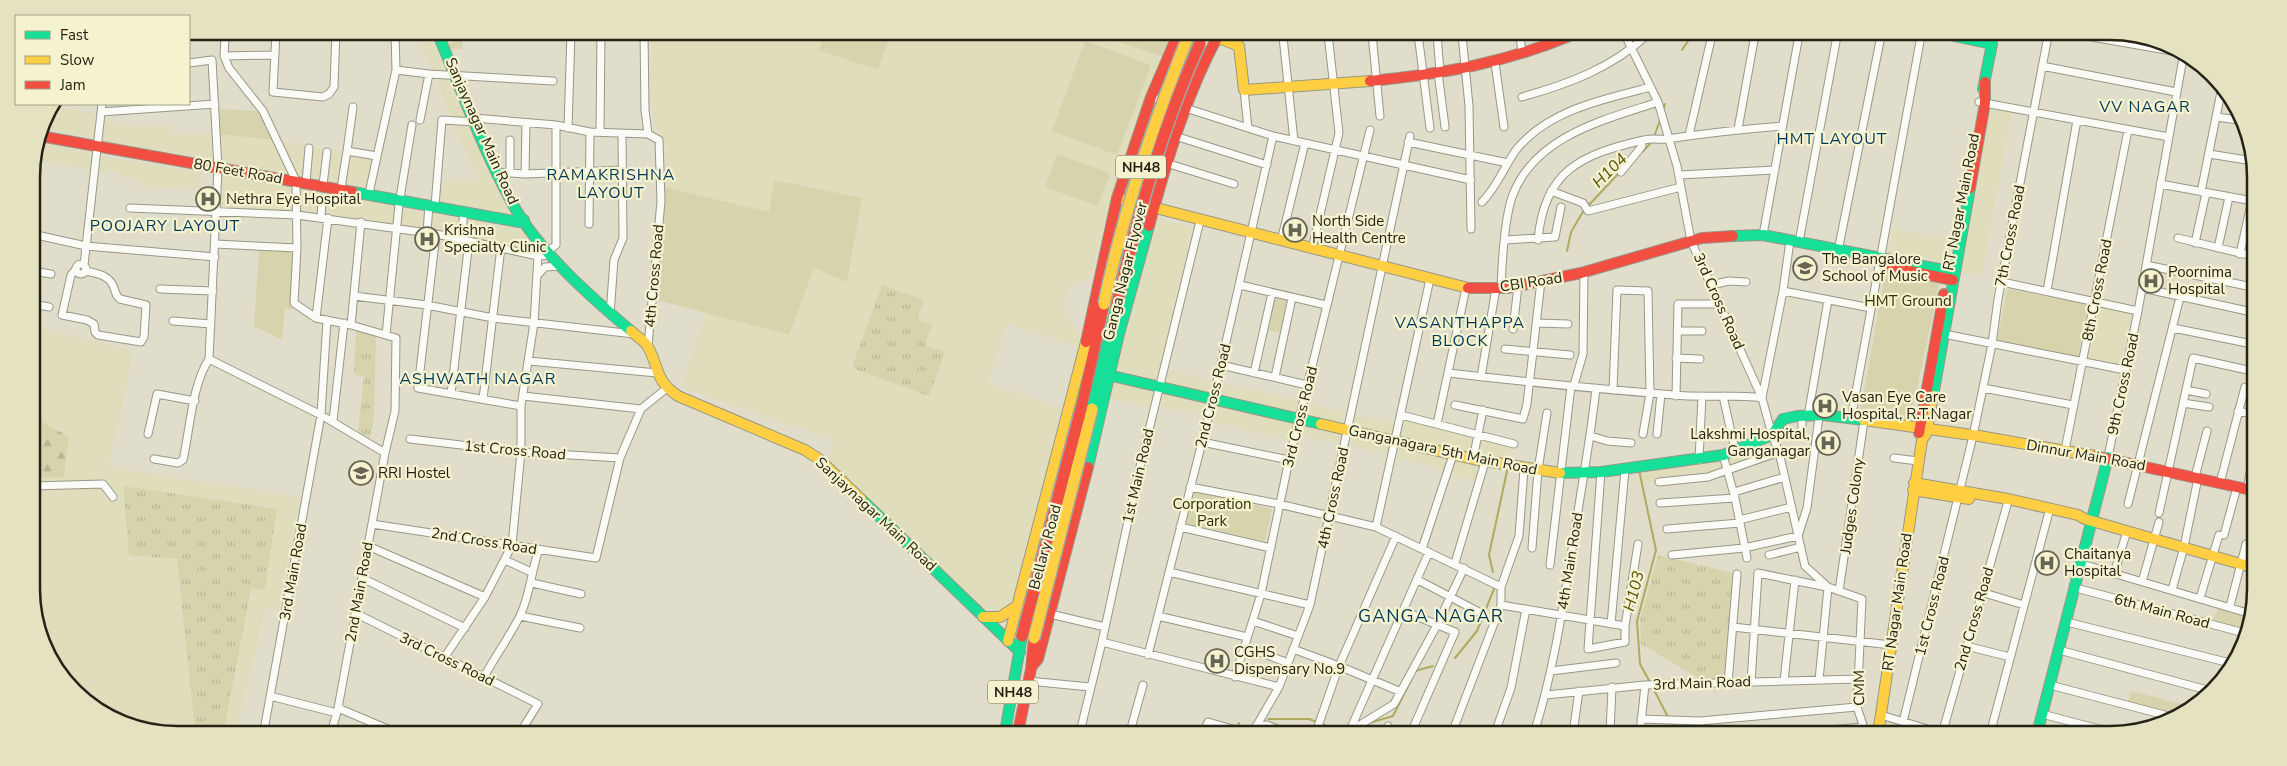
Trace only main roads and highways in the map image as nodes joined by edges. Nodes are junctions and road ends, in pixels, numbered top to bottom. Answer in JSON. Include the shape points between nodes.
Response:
{"nodes":[{"id":1,"x":441,"y":40,"type":"edge"},
{"id":2,"x":1175,"y":40,"type":"edge"},
{"id":3,"x":1188,"y":40,"type":"edge"},
{"id":4,"x":1201,"y":40,"type":"edge"},
{"id":5,"x":1213,"y":40,"type":"edge"},
{"id":6,"x":1226,"y":40,"type":"edge"},
{"id":7,"x":1554,"y":40,"type":"edge"},
{"id":8,"x":1992,"y":40,"type":"edge"},
{"id":9,"x":46,"y":137,"type":"edge"},
{"id":10,"x":1117,"y":198,"type":"junction"},
{"id":11,"x":1154,"y":208,"type":"junction"},
{"id":12,"x":524,"y":220,"type":"junction"},
{"id":13,"x":1950,"y":275,"type":"junction"},
{"id":14,"x":1096,"y":367,"type":"junction"},
{"id":15,"x":1923,"y":432,"type":"junction"},
{"id":16,"x":2108,"y":457,"type":"junction"},
{"id":17,"x":1913,"y":487,"type":"junction"},
{"id":18,"x":2245,"y":489,"type":"edge"},
{"id":19,"x":1960,"y":494,"type":"junction"},
{"id":20,"x":2049,"y":511,"type":"junction"},
{"id":21,"x":2089,"y":520,"type":"junction"},
{"id":22,"x":1031,"y":549,"type":"junction"},
{"id":23,"x":1064,"y":558,"type":"junction"},
{"id":24,"x":2246,"y":566,"type":"edge"},
{"id":25,"x":1027,"y":575,"type":"junction"},
{"id":26,"x":1057,"y":583,"type":"junction"},
{"id":27,"x":1017,"y":606,"type":"junction"},
{"id":28,"x":983,"y":617,"type":"junction"},
{"id":29,"x":1028,"y":637,"type":"junction"},
{"id":30,"x":1013,"y":646,"type":"junction"},
{"id":31,"x":1030,"y":669,"type":"junction"},
{"id":32,"x":1006,"y":726,"type":"edge"},
{"id":33,"x":1019,"y":726,"type":"edge"},
{"id":34,"x":1879,"y":726,"type":"edge"},
{"id":35,"x":2039,"y":726,"type":"edge"}],
"edges":[{"from":1,"to":12,"type":"main road","name":"Sanjaynagar Main Road","via":[[497,172]]},
{"from":2,"to":10,"type":"main road","via":[[1151,97]]},
{"from":3,"to":14,"type":"main road","name":"Ganga Nagar Flyover","number":"NH48","bridge":true,"via":[[1147,147],[1111,266]]},
{"from":4,"to":14,"type":"main road","name":"Ganga Nagar Flyover","number":"NH48","bridge":true,"via":[[1156,156],[1131,236],[1116,308]]},
{"from":5,"to":11,"type":"main road","via":[[1184,108]]},
{"from":6,"to":7,"type":"main road","via":[[1239,46],[1244,90],[1421,75],[1465,68],[1522,54]]},
{"from":8,"to":13,"type":"main road","name":"RT Nagar Main Road"},
{"from":9,"to":12,"type":"main road","name":"80 Feet Road","via":[[519,222]]},
{"from":10,"to":11,"type":"main road","name":"CBI Road"},
{"from":10,"to":14,"type":"main road","via":[[1096,286]]},
{"from":11,"to":13,"type":"main road","name":"CBI Road","via":[[1466,288],[1518,286],[1566,276],[1702,238],[1763,235],[1886,258]]},
{"from":11,"to":14,"type":"main road"},
{"from":12,"to":28,"type":"main road","name":"Sanjaynagar Main Road","via":[[546,254],[648,346],[657,373],[667,388],[678,396],[805,450],[819,459]]},
{"from":13,"to":15,"type":"main road","name":"RT Nagar Main Road"},
{"from":13,"to":15,"type":"main road","name":"RT Nagar Main Road","via":[[1944,334]]},
{"from":14,"to":15,"type":"main road","name":"Ganganagara 5th Main Road","via":[[1160,387],[1473,460],[1560,473],[1584,474],[1699,460],[1772,436],[1779,422],[1785,418],[1851,419]]},
{"from":14,"to":22,"type":"main road"},
{"from":14,"to":23,"type":"main road"},
{"from":14,"to":29,"type":"main road","name":"Bellary Road","number":"NH48","bridge":true},
{"from":15,"to":16,"type":"main road","name":"Dinnur Main Road","via":[[1973,436]]},
{"from":15,"to":17,"type":"main road","name":"RT Nagar Main Road"},
{"from":16,"to":18,"type":"main road","name":"Dinnur Main Road"},
{"from":16,"to":21,"type":"main road","name":"9th Cross Road"},
{"from":17,"to":19,"type":"main road"},
{"from":17,"to":34,"type":"main road","name":"RT Nagar Main Road"},
{"from":19,"to":20,"type":"main road"},
{"from":19,"to":20,"type":"main road"},
{"from":20,"to":21,"type":"main road","via":[[2077,521]]},
{"from":21,"to":24,"type":"main road"},
{"from":21,"to":35,"type":"main road","name":"9th Cross Road","via":[[2082,564]]},
{"from":22,"to":23,"type":"main road"},
{"from":22,"to":25,"type":"main road"},
{"from":23,"to":26,"type":"main road"},
{"from":25,"to":26,"type":"main road"},
{"from":25,"to":27,"type":"main road"},
{"from":25,"to":30,"type":"main road"},
{"from":26,"to":31,"type":"main road","via":[[1038,659]]},
{"from":27,"to":28,"type":"main road","via":[[1000,617]]},
{"from":27,"to":30,"type":"main road"},
{"from":28,"to":30,"type":"main road","name":"Sanjaynagar Main Road"},
{"from":29,"to":30,"type":"main road","name":"Bellary Road","number":"NH48"},
{"from":29,"to":31,"type":"main road","name":"Bellary Road","number":"NH48"},
{"from":30,"to":32,"type":"main road","name":"Bellary Road","number":"NH48"},
{"from":31,"to":33,"type":"main road","name":"Bellary Road","number":"NH48"}]}
